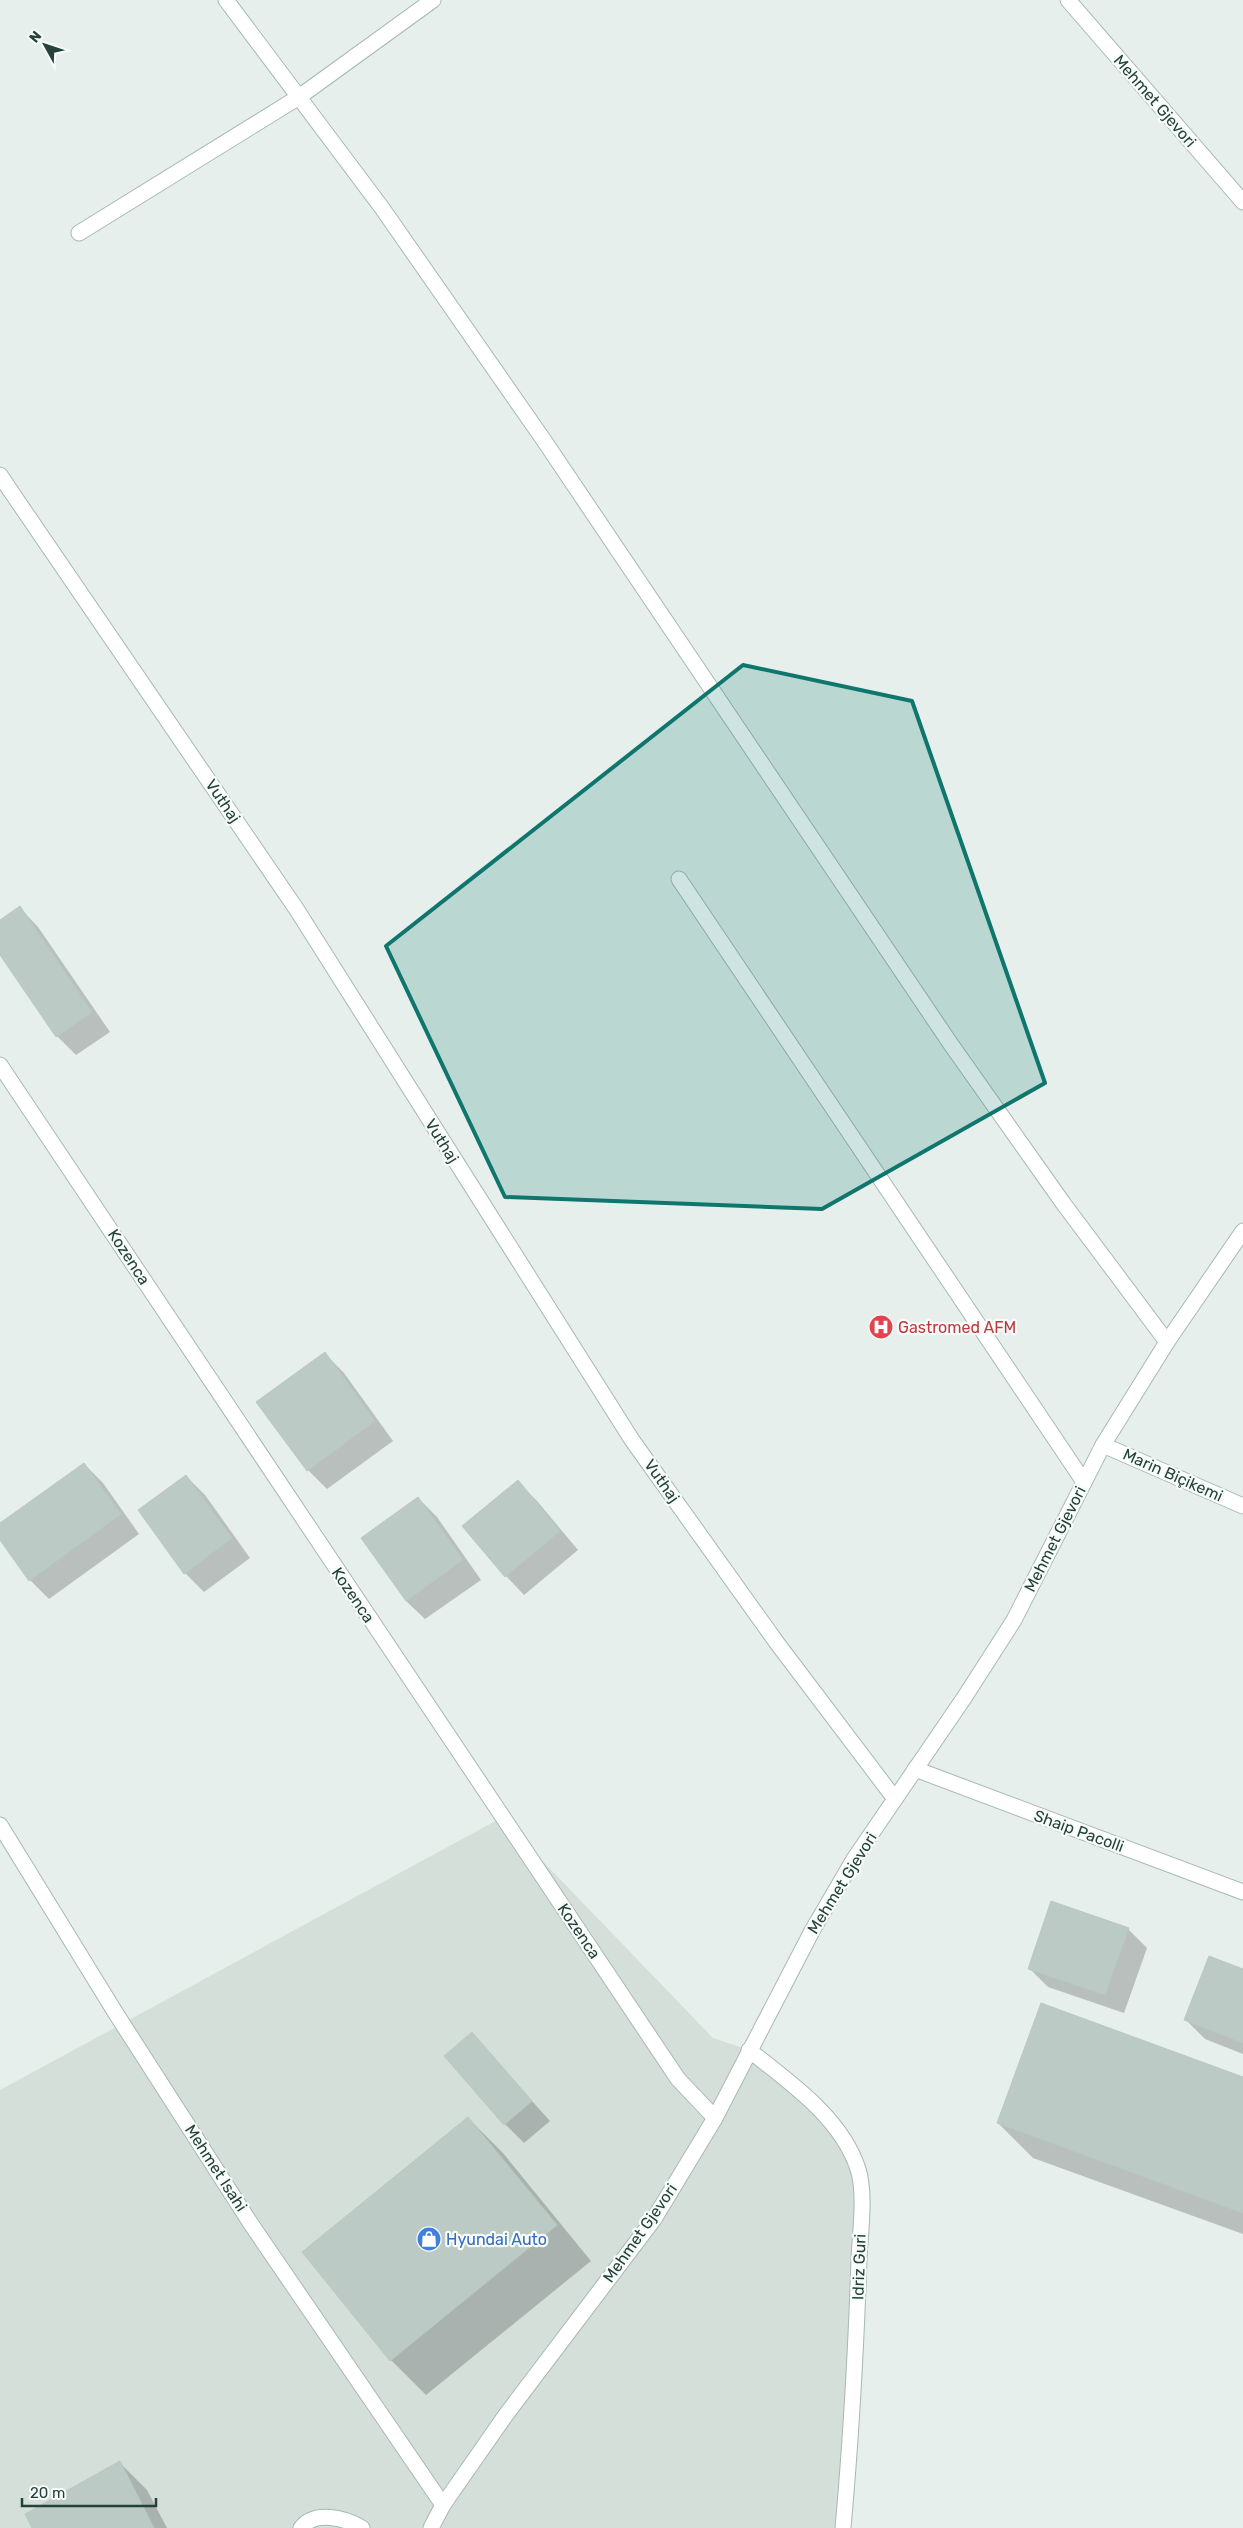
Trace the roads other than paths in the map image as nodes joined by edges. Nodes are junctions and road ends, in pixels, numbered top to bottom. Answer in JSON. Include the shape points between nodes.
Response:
{"nodes":[{"id":1,"x":226,"y":0,"type":"edge"},
{"id":2,"x":432,"y":0,"type":"edge"},
{"id":3,"x":1068,"y":0,"type":"edge"},
{"id":4,"x":299,"y":97,"type":"junction"},
{"id":5,"x":1243,"y":202,"type":"edge"},
{"id":6,"x":79,"y":233,"type":"dead end"},
{"id":7,"x":0,"y":475,"type":"edge"},
{"id":8,"x":679,"y":879,"type":"dead end"},
{"id":9,"x":0,"y":1065,"type":"edge"},
{"id":10,"x":1243,"y":1231,"type":"edge"},
{"id":11,"x":1167,"y":1342,"type":"junction"},
{"id":12,"x":1103,"y":1445,"type":"junction"},
{"id":13,"x":1084,"y":1482,"type":"junction"},
{"id":14,"x":1243,"y":1506,"type":"edge"},
{"id":15,"x":915,"y":1769,"type":"junction"},
{"id":16,"x":895,"y":1799,"type":"junction"},
{"id":17,"x":0,"y":1825,"type":"edge"},
{"id":18,"x":1243,"y":1892,"type":"edge"},
{"id":19,"x":749,"y":2050,"type":"junction"},
{"id":20,"x":715,"y":2118,"type":"junction"},
{"id":21,"x":443,"y":2505,"type":"junction"},
{"id":22,"x":301,"y":2528,"type":"edge"},
{"id":23,"x":362,"y":2528,"type":"edge"},
{"id":24,"x":431,"y":2528,"type":"edge"},
{"id":25,"x":843,"y":2528,"type":"edge"}],
"edges":[{"from":1,"to":4,"type":"street"},
{"from":2,"to":4,"type":"street"},
{"from":3,"to":5,"type":"street","name":"Mehmet Gjevori"},
{"from":4,"to":6,"type":"street"},
{"from":4,"to":11,"type":"street","via":[[382,208],[543,438],[950,1043],[1063,1203]]},
{"from":7,"to":16,"type":"street","name":"Vuthaj","via":[[297,910],[632,1440],[777,1644]]},
{"from":8,"to":13,"type":"street"},
{"from":9,"to":20,"type":"street","name":"Kozenca","via":[[678,2079]]},
{"from":10,"to":11,"type":"street","name":"Mehmet Gjevori"},
{"from":11,"to":12,"type":"street","name":"Mehmet Gjevori"},
{"from":12,"to":13,"type":"street","name":"Mehmet Gjevori"},
{"from":12,"to":14,"type":"street","name":"Marin Biçikemi"},
{"from":13,"to":15,"type":"street","name":"Mehmet Gjevori","via":[[1014,1620]]},
{"from":15,"to":16,"type":"street","name":"Mehmet Gjevori"},
{"from":15,"to":18,"type":"street","name":"Shaip Pacolli"},
{"from":16,"to":19,"type":"street","name":"Mehmet Gjevori","via":[[854,1859],[812,1931]]},
{"from":17,"to":21,"type":"street","name":"Mehmet Isahi","via":[[115,2012],[252,2224]]},
{"from":19,"to":20,"type":"street","name":"Mehmet Gjevori"},
{"from":19,"to":25,"type":"street","name":"Idriz Guri","via":[[819,2109],[842,2138],[858,2170],[861,2203],[858,2298]]},
{"from":20,"to":21,"type":"street","name":"Mehmet Gjevori","via":[[654,2219],[505,2416]]},
{"from":21,"to":24,"type":"street","name":"Mehmet Gjevori"},
{"from":22,"to":23,"type":"street","via":[[328,2516],[350,2521]]}]}
